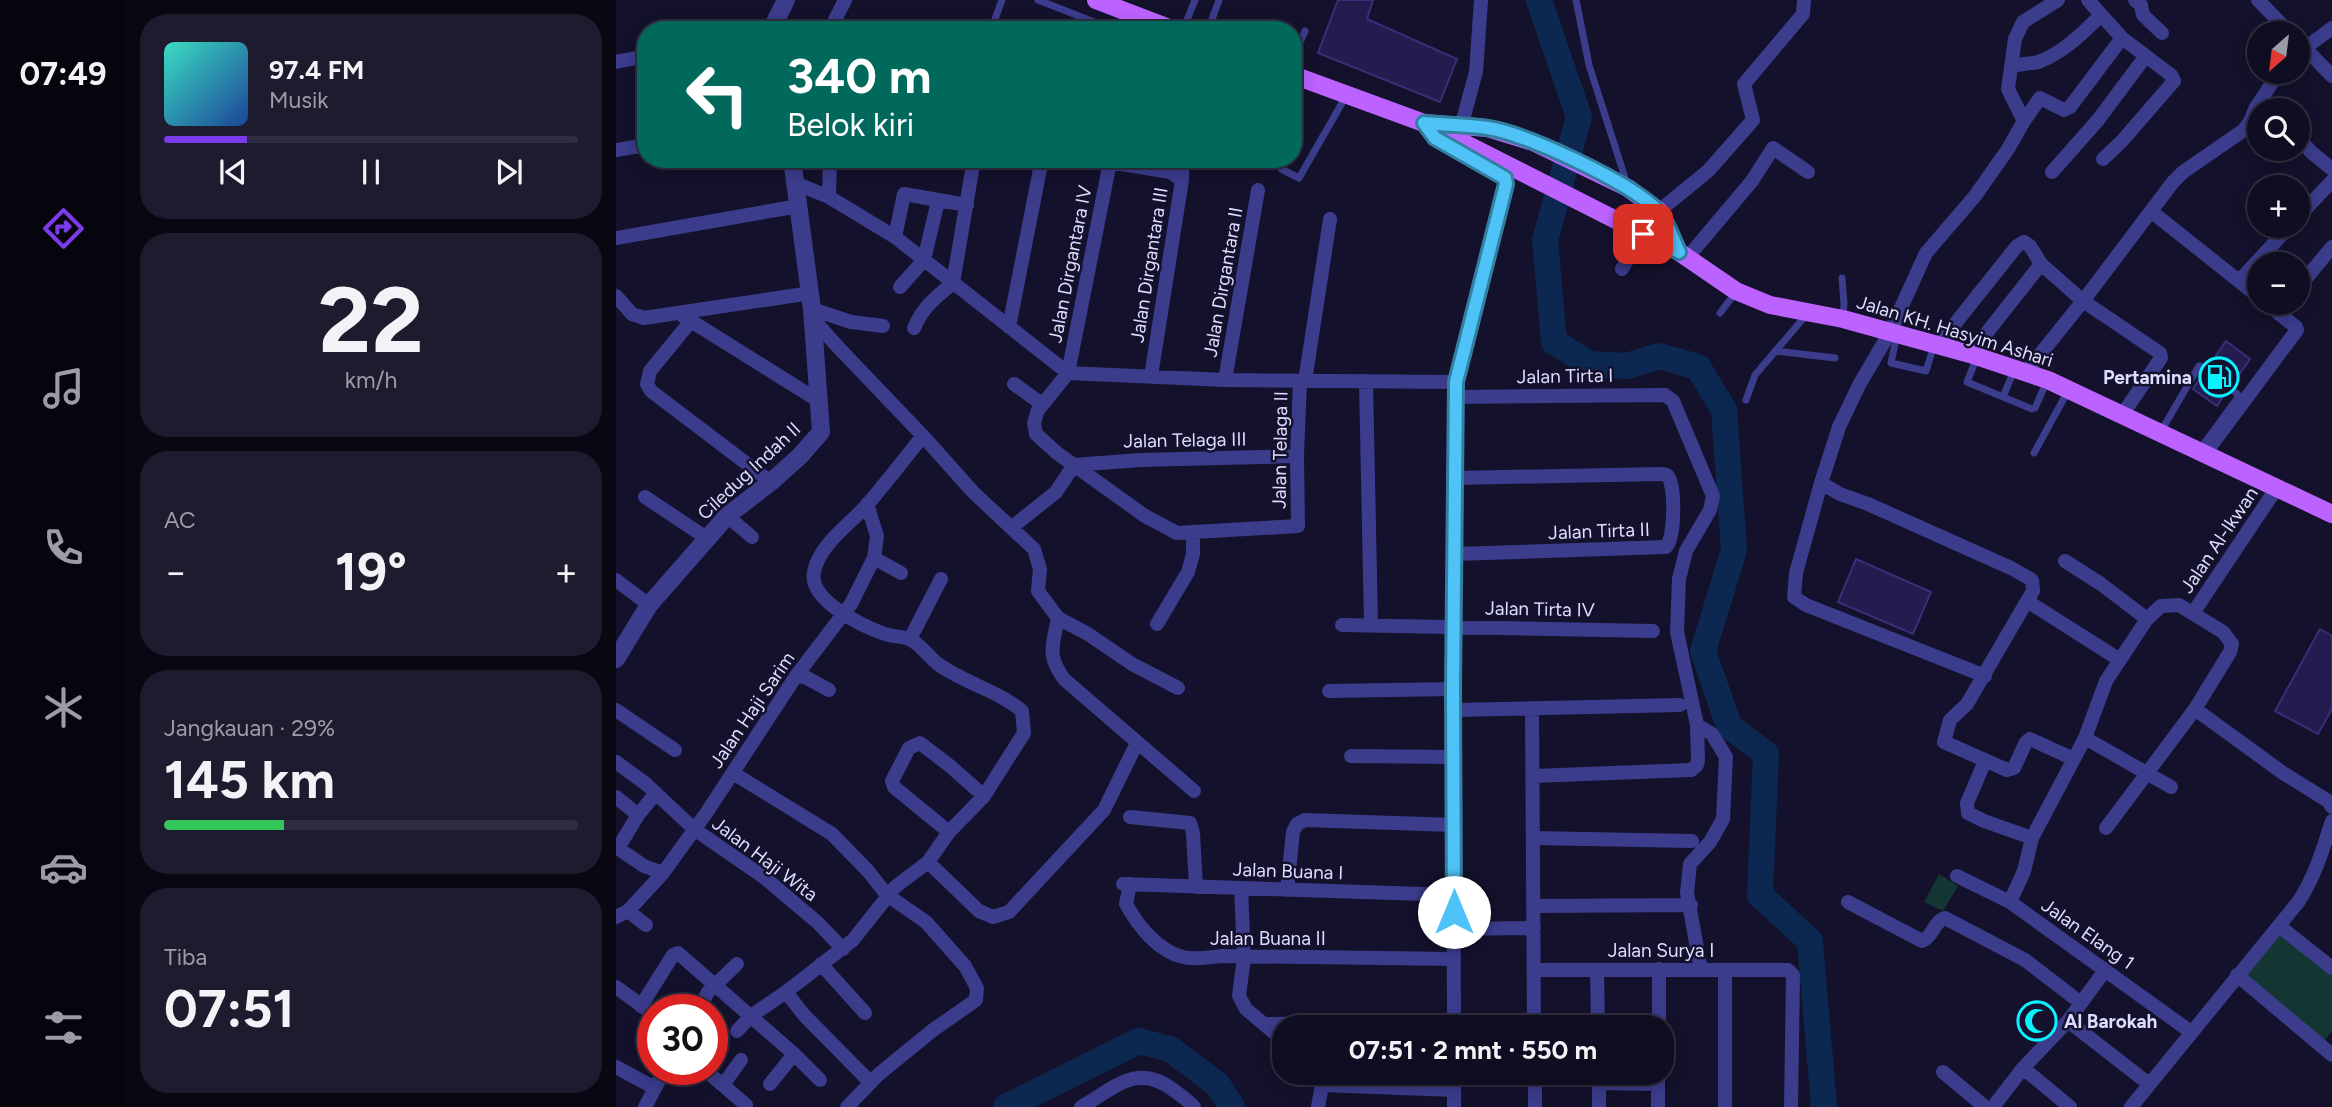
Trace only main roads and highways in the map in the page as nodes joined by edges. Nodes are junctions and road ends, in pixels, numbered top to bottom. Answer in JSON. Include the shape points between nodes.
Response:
{"nodes":[{"id":1,"x":1112,"y":3,"type":"edge"},
{"id":2,"x":1153,"y":21,"type":"edge"},
{"id":3,"x":1302,"y":78,"type":"edge"},
{"id":4,"x":1432,"y":124,"type":"junction"},
{"id":5,"x":1683,"y":255,"type":"junction"},
{"id":6,"x":2332,"y":514,"type":"edge"}],
"edges":[{"from":1,"to":2,"type":"main road"},
{"from":3,"to":4,"type":"main road","name":"Jalan KH. Hasyim Ashari"},
{"from":4,"to":5,"type":"main road","name":"Jalan KH. Hasyim Ashari"},
{"from":4,"to":5,"type":"main road","name":"Jalan KH. Hasyim Ashari","via":[[1487,128],[1533,142],[1628,188],[1659,211]]},
{"from":5,"to":6,"type":"main road","name":"Jalan KH. Hasyim Ashari","via":[[1736,291],[1770,304],[1843,318],[2048,380]]}]}
